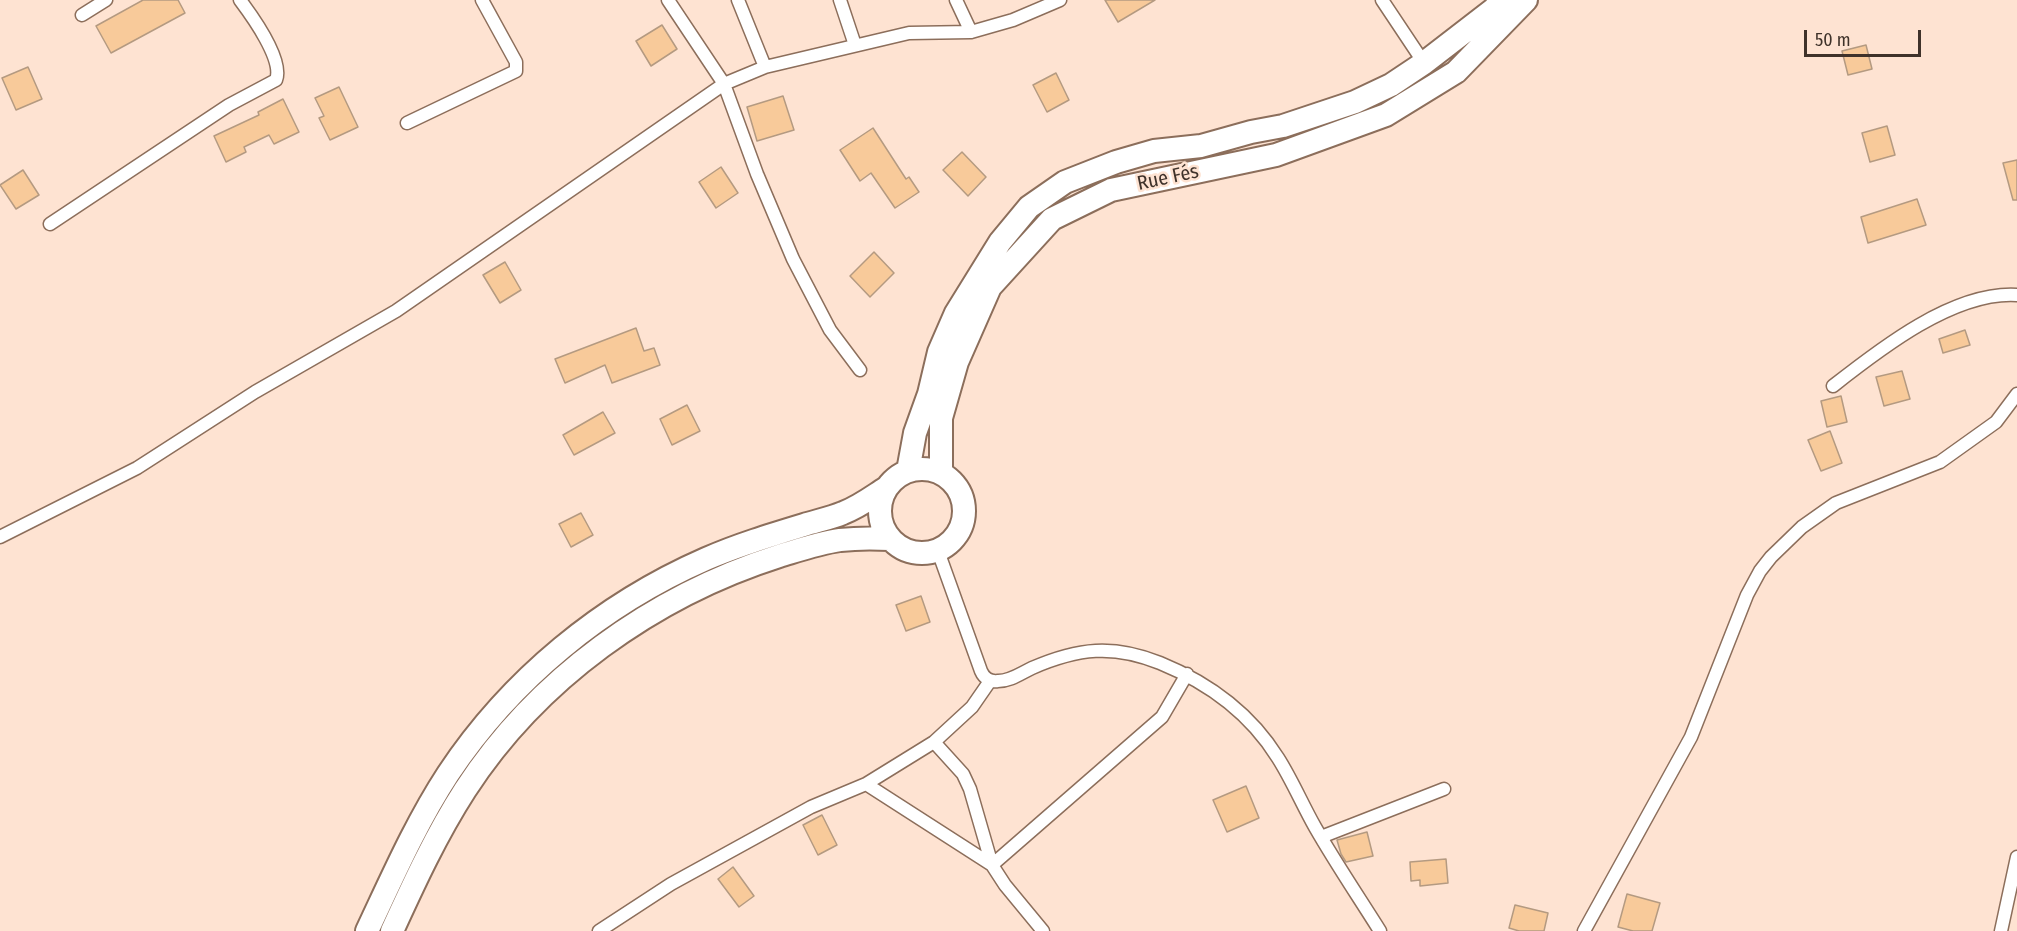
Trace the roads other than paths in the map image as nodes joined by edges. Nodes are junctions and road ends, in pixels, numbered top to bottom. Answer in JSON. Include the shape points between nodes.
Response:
{"nodes":[{"id":1,"x":106,"y":0,"type":"edge"},
{"id":2,"x":482,"y":0,"type":"edge"},
{"id":3,"x":669,"y":0,"type":"edge"},
{"id":4,"x":738,"y":0,"type":"edge"},
{"id":5,"x":840,"y":0,"type":"edge"},
{"id":6,"x":956,"y":0,"type":"edge"},
{"id":7,"x":1060,"y":0,"type":"edge"},
{"id":8,"x":1382,"y":0,"type":"edge"},
{"id":9,"x":1501,"y":0,"type":"edge"},
{"id":10,"x":1526,"y":0,"type":"edge"},
{"id":11,"x":243,"y":1,"type":"edge"},
{"id":12,"x":82,"y":15,"type":"dead end"},
{"id":13,"x":971,"y":32,"type":"junction"},
{"id":14,"x":855,"y":45,"type":"junction"},
{"id":15,"x":1424,"y":63,"type":"junction"},
{"id":16,"x":765,"y":67,"type":"junction"},
{"id":17,"x":724,"y":84,"type":"junction"},
{"id":18,"x":407,"y":123,"type":"dead end"},
{"id":19,"x":50,"y":224,"type":"dead end"},
{"id":20,"x":2017,"y":295,"type":"edge"},
{"id":21,"x":860,"y":370,"type":"dead end"},
{"id":22,"x":1833,"y":386,"type":"dead end"},
{"id":23,"x":2017,"y":394,"type":"edge"},
{"id":24,"x":908,"y":471,"type":"junction"},
{"id":25,"x":941,"y":472,"type":"junction"},
{"id":26,"x":886,"y":488,"type":"junction"},
{"id":27,"x":0,"y":537,"type":"edge"},
{"id":28,"x":890,"y":539,"type":"junction"},
{"id":29,"x":938,"y":551,"type":"junction"},
{"id":30,"x":1187,"y":674,"type":"junction"},
{"id":31,"x":990,"y":681,"type":"junction"},
{"id":32,"x":934,"y":742,"type":"junction"},
{"id":33,"x":866,"y":784,"type":"junction"},
{"id":34,"x":1444,"y":789,"type":"dead end"},
{"id":35,"x":1321,"y":837,"type":"junction"},
{"id":36,"x":2017,"y":857,"type":"edge"},
{"id":37,"x":992,"y":865,"type":"junction"},
{"id":38,"x":367,"y":931,"type":"edge"},
{"id":39,"x":392,"y":931,"type":"edge"},
{"id":40,"x":599,"y":931,"type":"edge"},
{"id":41,"x":1043,"y":931,"type":"edge"},
{"id":42,"x":1380,"y":931,"type":"edge"},
{"id":43,"x":1584,"y":931,"type":"edge"},
{"id":44,"x":2001,"y":931,"type":"edge"}],
"edges":[{"from":1,"to":12,"type":"street"},
{"from":2,"to":18,"type":"street","via":[[516,62],[516,71]]},
{"from":3,"to":17,"type":"street"},
{"from":4,"to":16,"type":"street"},
{"from":5,"to":14,"type":"street"},
{"from":6,"to":13,"type":"street"},
{"from":7,"to":13,"type":"street"},
{"from":8,"to":15,"type":"street"},
{"from":9,"to":15,"type":"highway","name":"Rue Fés"},
{"from":10,"to":25,"type":"highway","name":"Rue Fés","via":[[1456,72],[1386,115],[1276,155],[1111,190],[1052,219],[990,287],[957,362],[941,418]]},
{"from":11,"to":19,"type":"street","via":[[275,58],[279,73],[276,80],[229,105]]},
{"from":13,"to":14,"type":"street","via":[[909,33]]},
{"from":14,"to":16,"type":"street"},
{"from":15,"to":24,"type":"highway","name":"Rue Fés","via":[[1355,102],[1283,126],[1116,162],[1065,182],[1029,207],[1000,242],[956,313],[939,352]]},
{"from":16,"to":17,"type":"street"},
{"from":17,"to":21,"type":"street","via":[[793,259],[830,330]]},
{"from":17,"to":27,"type":"street","via":[[396,312],[255,392],[137,468]]},
{"from":20,"to":22,"type":"street","via":[[1980,298],[1933,318],[1884,346]]},
{"from":23,"to":43,"type":"street","via":[[1996,422],[1940,462],[1836,503],[1802,527],[1771,557],[1747,595],[1691,737]]},
{"from":24,"to":25,"type":"highway","via":[[926,468]]},
{"from":24,"to":26,"type":"highway"},
{"from":25,"to":29,"type":"highway","via":[[956,485],[964,512],[954,540]]},
{"from":26,"to":28,"type":"highway","via":[[880,505],[881,523]]},
{"from":26,"to":38,"type":"highway","via":[[840,514],[739,545],[669,575],[605,615],[545,662],[492,716],[447,776],[409,842]]},
{"from":28,"to":29,"type":"highway","via":[[904,550],[921,554]]},
{"from":28,"to":39,"type":"highway","via":[[840,540],[746,567],[680,597],[618,634],[561,680],[510,732],[465,789],[428,852]]},
{"from":29,"to":31,"type":"street","via":[[981,671]]},
{"from":30,"to":31,"type":"street","via":[[1119,650],[1060,658],[1004,681]]},
{"from":30,"to":35,"type":"street","via":[[1256,727],[1279,760]]},
{"from":30,"to":37,"type":"street","via":[[1162,717]]},
{"from":31,"to":32,"type":"street","via":[[972,707]]},
{"from":32,"to":33,"type":"street"},
{"from":32,"to":37,"type":"street","via":[[963,774]]},
{"from":33,"to":37,"type":"street"},
{"from":33,"to":40,"type":"street","via":[[811,807],[671,884]]},
{"from":34,"to":35,"type":"street"},
{"from":35,"to":42,"type":"street"},
{"from":36,"to":44,"type":"street"},
{"from":37,"to":41,"type":"street"}]}
